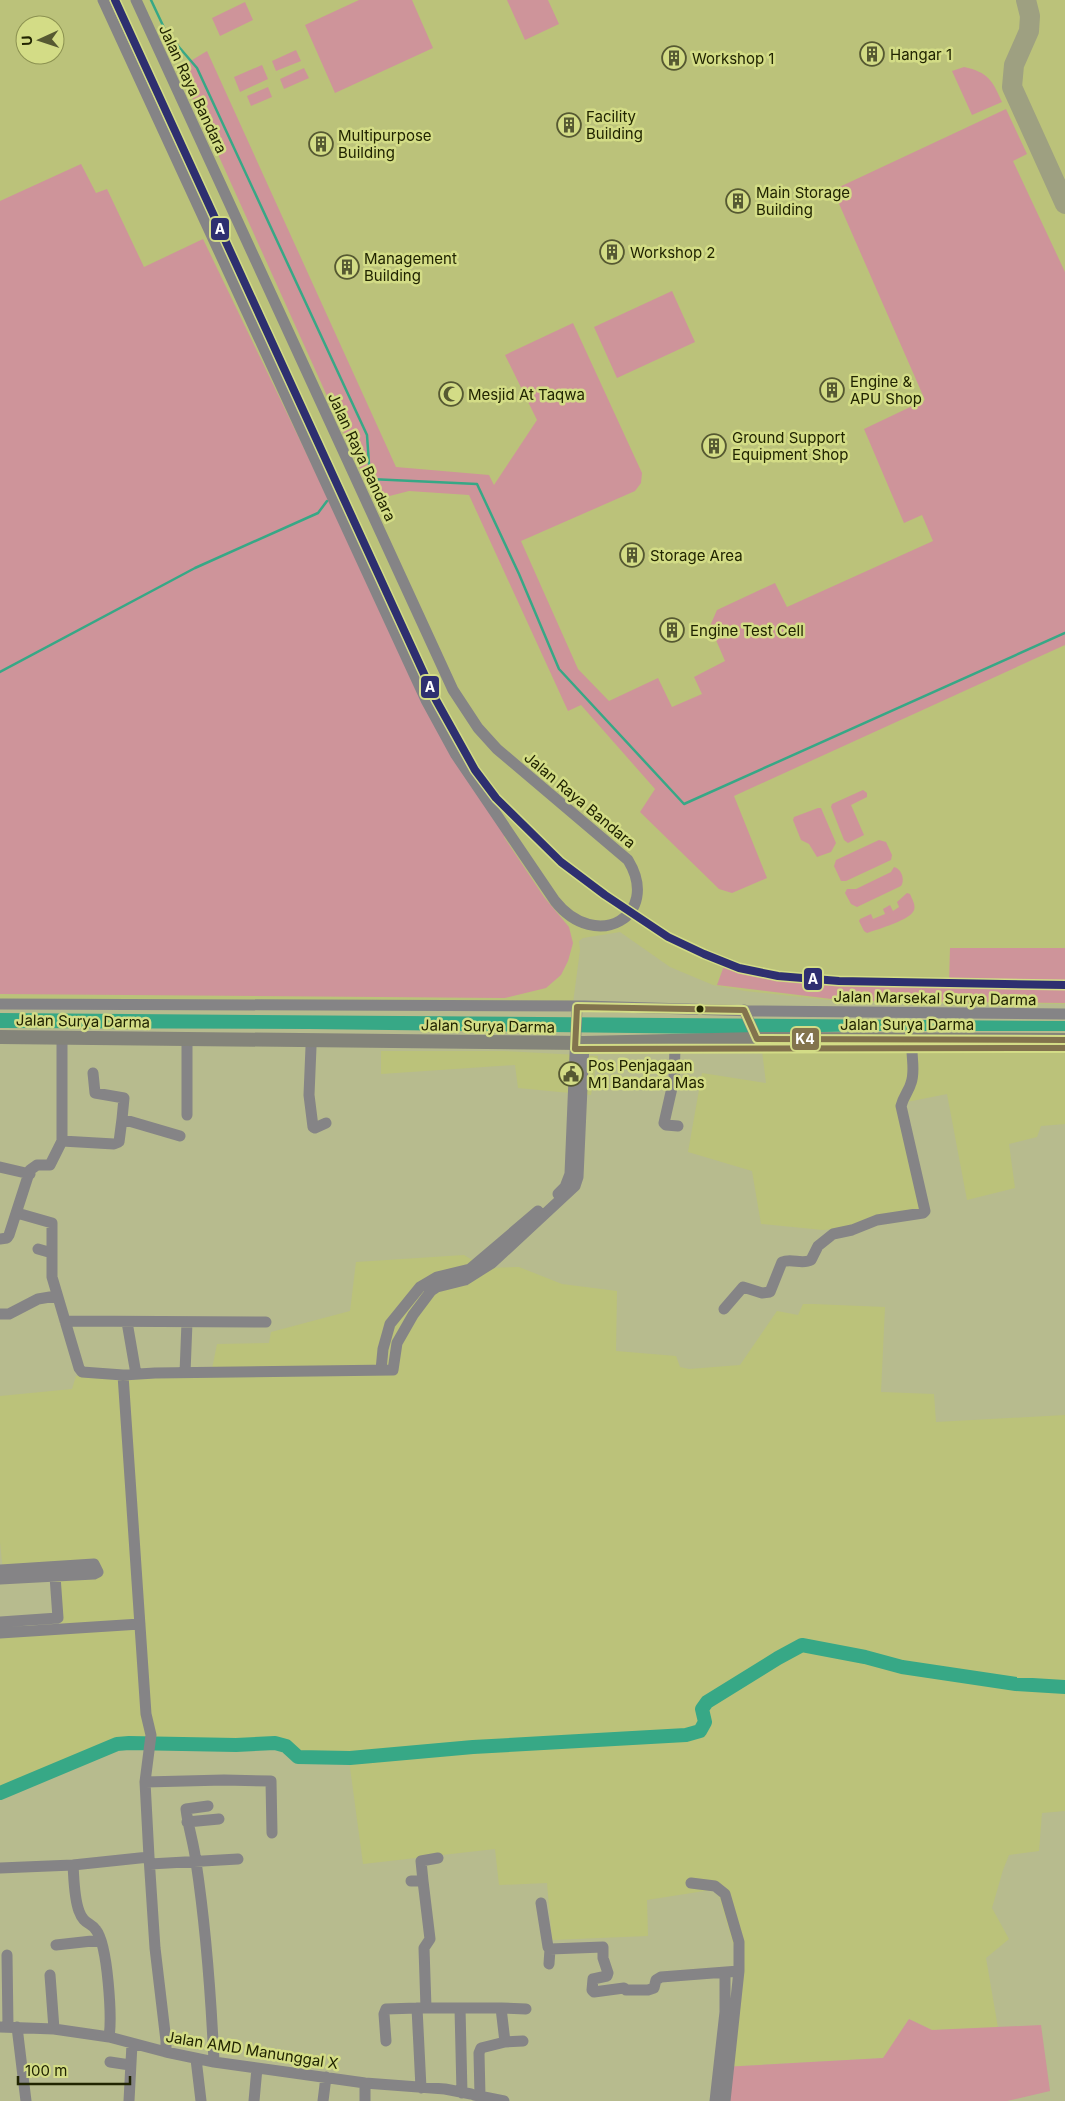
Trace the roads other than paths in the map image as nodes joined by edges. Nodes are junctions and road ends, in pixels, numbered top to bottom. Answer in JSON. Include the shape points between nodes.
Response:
{"nodes":[{"id":1,"x":103,"y":0,"type":"edge"},
{"id":2,"x":136,"y":0,"type":"edge"},
{"id":3,"x":0,"y":1004,"type":"edge"},
{"id":4,"x":576,"y":1011,"type":"junction"},
{"id":5,"x":745,"y":1013,"type":"junction"},
{"id":6,"x":1065,"y":1014,"type":"edge"},
{"id":7,"x":0,"y":1037,"type":"edge"},
{"id":8,"x":756,"y":1038,"type":"junction"},
{"id":9,"x":1065,"y":1040,"type":"edge"},
{"id":10,"x":578,"y":1043,"type":"junction"},
{"id":11,"x":0,"y":1044,"type":"edge"},
{"id":12,"x":62,"y":1044,"type":"junction"},
{"id":13,"x":187,"y":1046,"type":"junction"},
{"id":14,"x":311,"y":1047,"type":"junction"},
{"id":15,"x":675,"y":1048,"type":"junction"},
{"id":16,"x":1065,"y":1048,"type":"edge"},
{"id":17,"x":912,"y":1050,"type":"junction"},
{"id":18,"x":93,"y":1073,"type":"dead end"},
{"id":19,"x":187,"y":1115,"type":"dead end"},
{"id":20,"x":122,"y":1119,"type":"junction"},
{"id":21,"x":326,"y":1123,"type":"dead end"},
{"id":22,"x":678,"y":1126,"type":"dead end"},
{"id":23,"x":180,"y":1136,"type":"dead end"},
{"id":24,"x":62,"y":1141,"type":"junction"},
{"id":25,"x":0,"y":1168,"type":"edge"},
{"id":26,"x":30,"y":1174,"type":"junction"},
{"id":27,"x":16,"y":1213,"type":"junction"},
{"id":28,"x":0,"y":1239,"type":"edge"},
{"id":29,"x":38,"y":1249,"type":"dead end"},
{"id":30,"x":52,"y":1253,"type":"junction"},
{"id":31,"x":56,"y":1296,"type":"junction"},
{"id":32,"x":724,"y":1308,"type":"dead end"},
{"id":33,"x":0,"y":1314,"type":"edge"},
{"id":34,"x":65,"y":1321,"type":"junction"},
{"id":35,"x":127,"y":1322,"type":"junction"},
{"id":36,"x":187,"y":1322,"type":"junction"},
{"id":37,"x":266,"y":1322,"type":"dead end"},
{"id":38,"x":185,"y":1373,"type":"junction"},
{"id":39,"x":136,"y":1374,"type":"junction"},
{"id":40,"x":123,"y":1375,"type":"junction"},
{"id":41,"x":0,"y":1570,"type":"edge"},
{"id":42,"x":55,"y":1576,"type":"junction"},
{"id":43,"x":0,"y":1579,"type":"edge"},
{"id":44,"x":0,"y":1622,"type":"edge"},
{"id":45,"x":140,"y":1624,"type":"junction"},
{"id":46,"x":0,"y":1633,"type":"edge"},
{"id":47,"x":145,"y":1782,"type":"junction"},
{"id":48,"x":208,"y":1806,"type":"dead end"},
{"id":49,"x":219,"y":1819,"type":"dead end"},
{"id":50,"x":187,"y":1822,"type":"junction"},
{"id":51,"x":272,"y":1832,"type":"dead end"},
{"id":52,"x":438,"y":1858,"type":"dead end"},
{"id":53,"x":238,"y":1859,"type":"dead end"},
{"id":54,"x":0,"y":1860,"type":"edge"},
{"id":55,"x":196,"y":1860,"type":"junction"},
{"id":56,"x":150,"y":1861,"type":"junction"},
{"id":57,"x":73,"y":1865,"type":"junction"},
{"id":58,"x":0,"y":1867,"type":"edge"},
{"id":59,"x":690,"y":1883,"type":"dead end"},
{"id":60,"x":541,"y":1903,"type":"dead end"},
{"id":61,"x":101,"y":1940,"type":"junction"},
{"id":62,"x":56,"y":1945,"type":"dead end"},
{"id":63,"x":550,"y":1949,"type":"junction"},
{"id":64,"x":6,"y":1955,"type":"dead end"},
{"id":65,"x":549,"y":1964,"type":"dead end"},
{"id":66,"x":739,"y":1971,"type":"junction"},
{"id":67,"x":725,"y":1973,"type":"junction"},
{"id":68,"x":50,"y":1974,"type":"dead end"},
{"id":69,"x":421,"y":2008,"type":"junction"},
{"id":70,"x":460,"y":2008,"type":"junction"},
{"id":71,"x":501,"y":2008,"type":"junction"},
{"id":72,"x":526,"y":2009,"type":"dead end"},
{"id":73,"x":8,"y":2027,"type":"edge"},
{"id":74,"x":54,"y":2029,"type":"junction"},
{"id":75,"x":109,"y":2037,"type":"junction"},
{"id":76,"x":386,"y":2041,"type":"dead end"},
{"id":77,"x":523,"y":2041,"type":"dead end"},
{"id":78,"x":505,"y":2042,"type":"junction"},
{"id":79,"x":132,"y":2044,"type":"junction"},
{"id":80,"x":166,"y":2052,"type":"junction"},
{"id":81,"x":196,"y":2059,"type":"junction"},
{"id":82,"x":110,"y":2062,"type":"dead end"},
{"id":83,"x":214,"y":2062,"type":"junction"},
{"id":84,"x":130,"y":2065,"type":"junction"},
{"id":85,"x":257,"y":2068,"type":"junction"},
{"id":86,"x":326,"y":2077,"type":"junction"},
{"id":87,"x":365,"y":2083,"type":"junction"},
{"id":88,"x":421,"y":2088,"type":"junction"},
{"id":89,"x":470,"y":2096,"type":"edge"},
{"id":90,"x":26,"y":2101,"type":"edge"},
{"id":91,"x":129,"y":2101,"type":"edge"},
{"id":92,"x":201,"y":2101,"type":"edge"},
{"id":93,"x":254,"y":2101,"type":"edge"},
{"id":94,"x":323,"y":2101,"type":"edge"},
{"id":95,"x":364,"y":2101,"type":"edge"},
{"id":96,"x":504,"y":2101,"type":"edge"},
{"id":97,"x":715,"y":2101,"type":"edge"},
{"id":98,"x":725,"y":2101,"type":"edge"}],
"edges":[{"from":1,"to":2,"type":"street","name":"Jalan Raya Bandara","via":[[426,700],[456,755],[555,901],[574,919],[591,926],[618,922],[632,908],[637,896],[634,871],[628,860],[508,759],[468,715],[441,665]]},
{"from":3,"to":4,"type":"street","name":"Jalan Marsekal Surya Darma"},
{"from":4,"to":5,"type":"street","name":"Jalan Marsekal Surya Darma"},
{"from":4,"to":10,"type":"street"},
{"from":5,"to":6,"type":"street","name":"Jalan Marsekal Surya Darma"},
{"from":5,"to":8,"type":"street"},
{"from":7,"to":10,"type":"main road","name":"Jalan Surya Darma"},
{"from":8,"to":9,"type":"main road","name":"Jalan Surya Darma"},
{"from":8,"to":10,"type":"main road","name":"Jalan Surya Darma"},
{"from":10,"to":14,"type":"main road","name":"Jalan Surya Darma"},
{"from":10,"to":15,"type":"main road","name":"Jalan Surya Darma"},
{"from":10,"to":38,"type":"street","via":[[578,1177],[575,1186],[492,1263],[465,1280],[431,1291],[397,1343],[387,1370]]},
{"from":11,"to":12,"type":"main road","name":"Jalan Surya Darma"},
{"from":12,"to":13,"type":"main road","name":"Jalan Surya Darma"},
{"from":12,"to":24,"type":"street"},
{"from":13,"to":14,"type":"main road","name":"Jalan Surya Darma"},
{"from":13,"to":19,"type":"street"},
{"from":14,"to":21,"type":"street","via":[[308,1086],[312,1127]]},
{"from":15,"to":17,"type":"main road","name":"Jalan Surya Darma"},
{"from":15,"to":22,"type":"street","via":[[674,1079],[664,1122]]},
{"from":16,"to":17,"type":"main road","name":"Jalan Surya Darma"},
{"from":17,"to":32,"type":"street","via":[[911,1086],[904,1094],[901,1106],[924,1213],[877,1220],[833,1234],[818,1246],[812,1260],[782,1262],[770,1292],[743,1287]]},
{"from":18,"to":20,"type":"street","via":[[95,1093],[124,1098]]},
{"from":20,"to":23,"type":"street"},
{"from":20,"to":24,"type":"street","via":[[119,1142],[114,1144]]},
{"from":24,"to":26,"type":"street","via":[[50,1165],[34,1166]]},
{"from":25,"to":26,"type":"street"},
{"from":26,"to":27,"type":"street"},
{"from":27,"to":28,"type":"street","via":[[9,1235]]},
{"from":27,"to":30,"type":"street","via":[[52,1223]]},
{"from":29,"to":30,"type":"street"},
{"from":30,"to":31,"type":"street"},
{"from":31,"to":33,"type":"street","via":[[38,1299],[9,1314]]},
{"from":31,"to":34,"type":"street"},
{"from":34,"to":35,"type":"street"},
{"from":34,"to":40,"type":"street","via":[[80,1371]]},
{"from":35,"to":36,"type":"street"},
{"from":35,"to":39,"type":"street"},
{"from":36,"to":37,"type":"street"},
{"from":36,"to":38,"type":"street"},
{"from":38,"to":39,"type":"street"},
{"from":39,"to":40,"type":"street"},
{"from":40,"to":45,"type":"street"},
{"from":41,"to":42,"type":"street","via":[[94,1564],[98,1572]]},
{"from":42,"to":43,"type":"street"},
{"from":42,"to":44,"type":"street","via":[[58,1618]]},
{"from":45,"to":46,"type":"street"},
{"from":45,"to":47,"type":"street","via":[[146,1714],[151,1739]]},
{"from":47,"to":51,"type":"street","via":[[270,1781]]},
{"from":47,"to":56,"type":"street"},
{"from":48,"to":50,"type":"street","via":[[186,1809]]},
{"from":49,"to":50,"type":"street"},
{"from":50,"to":55,"type":"street"},
{"from":52,"to":69,"type":"street","via":[[421,1861],[417,1881],[430,1938],[424,1948]]},
{"from":53,"to":55,"type":"street"},
{"from":54,"to":58,"type":"street"},
{"from":55,"to":56,"type":"street"},
{"from":55,"to":83,"type":"street"},
{"from":56,"to":57,"type":"street"},
{"from":56,"to":80,"type":"street"},
{"from":57,"to":58,"type":"street"},
{"from":57,"to":61,"type":"street","via":[[78,1910],[86,1924],[96,1929]]},
{"from":59,"to":66,"type":"street","via":[[715,1886],[725,1894],[739,1942]]},
{"from":60,"to":63,"type":"street"},
{"from":61,"to":62,"type":"street"},
{"from":61,"to":75,"type":"street","via":[[109,1984]]},
{"from":63,"to":65,"type":"street"},
{"from":63,"to":67,"type":"street","via":[[603,1947],[608,1973],[593,1979],[594,1992],[624,1988],[648,1990],[654,1988],[660,1977]]},
{"from":64,"to":73,"type":"street"},
{"from":66,"to":67,"type":"street"},
{"from":66,"to":98,"type":"street"},
{"from":67,"to":97,"type":"street","via":[[725,2012]]},
{"from":68,"to":74,"type":"street"},
{"from":69,"to":70,"type":"street"},
{"from":69,"to":76,"type":"street","via":[[386,2009]]},
{"from":69,"to":88,"type":"street"},
{"from":70,"to":71,"type":"street"},
{"from":70,"to":89,"type":"street"},
{"from":71,"to":72,"type":"street"},
{"from":71,"to":78,"type":"street"},
{"from":73,"to":74,"type":"street","name":"Jalan AMD Manunggal X"},
{"from":73,"to":90,"type":"street"},
{"from":74,"to":75,"type":"street","name":"Jalan AMD Manunggal X"},
{"from":75,"to":79,"type":"street","name":"Jalan AMD Manunggal X"},
{"from":77,"to":78,"type":"street"},
{"from":78,"to":89,"type":"street","via":[[481,2048]]},
{"from":79,"to":80,"type":"street","name":"Jalan AMD Manunggal X"},
{"from":79,"to":84,"type":"street"},
{"from":80,"to":81,"type":"street","name":"Jalan AMD Manunggal X"},
{"from":81,"to":83,"type":"street","name":"Jalan AMD Manunggal X"},
{"from":81,"to":92,"type":"street"},
{"from":82,"to":84,"type":"street"},
{"from":83,"to":85,"type":"street","name":"Jalan AMD Manunggal X"},
{"from":84,"to":91,"type":"street"},
{"from":85,"to":86,"type":"street","name":"Jalan AMD Manunggal X"},
{"from":85,"to":93,"type":"street"},
{"from":86,"to":87,"type":"street","name":"Jalan AMD Manunggal X"},
{"from":86,"to":94,"type":"street"},
{"from":87,"to":88,"type":"street","name":"Jalan AMD Manunggal X"},
{"from":87,"to":95,"type":"street"},
{"from":88,"to":89,"type":"street","name":"Jalan AMD Manunggal X","via":[[445,2089]]},
{"from":89,"to":96,"type":"street","name":"Jalan AMD Manunggal X"}]}
